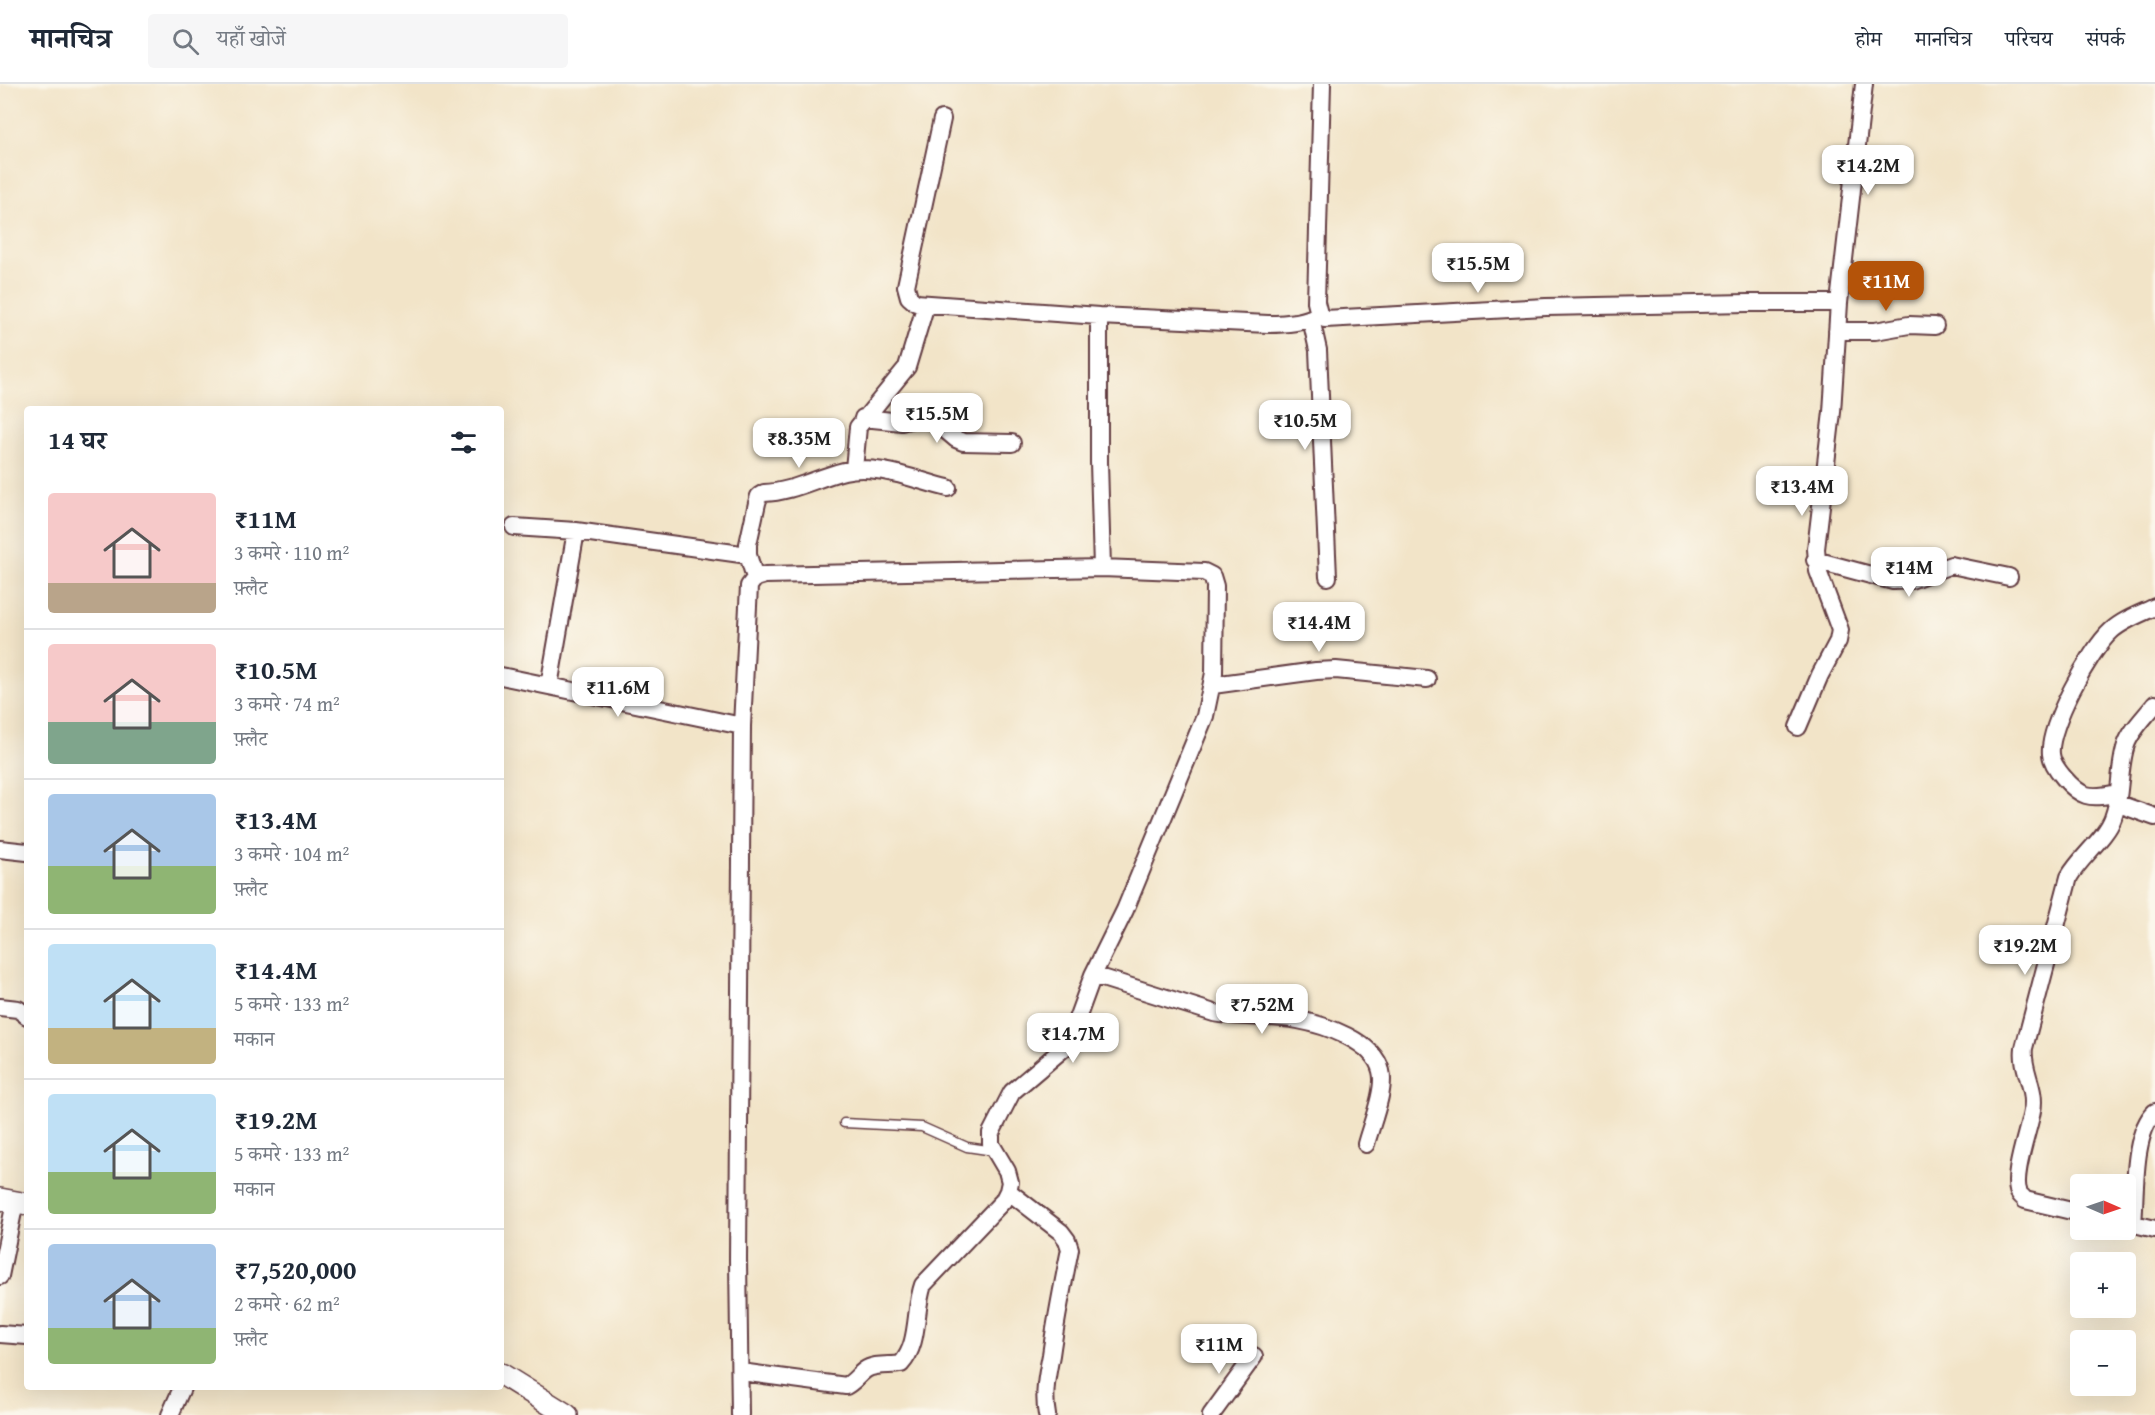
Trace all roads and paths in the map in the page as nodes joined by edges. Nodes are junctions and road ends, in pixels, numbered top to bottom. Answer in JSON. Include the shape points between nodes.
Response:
{"nodes":[{"id":1,"x":1322,"y":84,"type":"edge"},
{"id":2,"x":1864,"y":84,"type":"edge"},
{"id":3,"x":942,"y":118,"type":"dead end"},
{"id":4,"x":1839,"y":303,"type":"junction"},
{"id":5,"x":926,"y":304,"type":"junction"},
{"id":6,"x":1099,"y":316,"type":"junction"},
{"id":7,"x":1315,"y":316,"type":"junction"},
{"id":8,"x":1935,"y":326,"type":"dead end"},
{"id":9,"x":1837,"y":331,"type":"junction"},
{"id":10,"x":863,"y":418,"type":"junction"},
{"id":11,"x":1012,"y":443,"type":"dead end"},
{"id":12,"x":854,"y":469,"type":"junction"},
{"id":13,"x":948,"y":488,"type":"dead end"},
{"id":14,"x":514,"y":527,"type":"dead end"},
{"id":15,"x":576,"y":531,"type":"junction"},
{"id":16,"x":748,"y":555,"type":"junction"},
{"id":17,"x":1815,"y":560,"type":"junction"},
{"id":18,"x":1102,"y":568,"type":"junction"},
{"id":19,"x":1328,"y":577,"type":"dead end"},
{"id":20,"x":2009,"y":577,"type":"dead end"},
{"id":21,"x":755,"y":578,"type":"junction"},
{"id":22,"x":2155,"y":607,"type":"edge"},
{"id":23,"x":504,"y":677,"type":"edge"},
{"id":24,"x":1427,"y":679,"type":"dead end"},
{"id":25,"x":1213,"y":685,"type":"junction"},
{"id":26,"x":549,"y":686,"type":"junction"},
{"id":27,"x":2155,"y":704,"type":"edge"},
{"id":28,"x":742,"y":726,"type":"junction"},
{"id":29,"x":1798,"y":727,"type":"dead end"},
{"id":30,"x":2117,"y":798,"type":"junction"},
{"id":31,"x":2155,"y":816,"type":"edge"},
{"id":32,"x":0,"y":849,"type":"edge"},
{"id":33,"x":24,"y":852,"type":"edge"},
{"id":34,"x":1093,"y":975,"type":"junction"},
{"id":35,"x":0,"y":1007,"type":"edge"},
{"id":36,"x":24,"y":1014,"type":"edge"},
{"id":37,"x":2155,"y":1112,"type":"edge"},
{"id":38,"x":844,"y":1123,"type":"dead end"},
{"id":39,"x":1366,"y":1144,"type":"dead end"},
{"id":40,"x":994,"y":1151,"type":"junction"},
{"id":41,"x":2135,"y":1174,"type":"edge"},
{"id":42,"x":1008,"y":1191,"type":"junction"},
{"id":43,"x":14,"y":1202,"type":"edge"},
{"id":44,"x":2070,"y":1211,"type":"edge"},
{"id":45,"x":2136,"y":1225,"type":"edge"},
{"id":46,"x":2155,"y":1229,"type":"edge"},
{"id":47,"x":0,"y":1276,"type":"edge"},
{"id":48,"x":0,"y":1334,"type":"edge"},
{"id":49,"x":24,"y":1336,"type":"edge"},
{"id":50,"x":1254,"y":1356,"type":"dead end"},
{"id":51,"x":741,"y":1372,"type":"junction"},
{"id":52,"x":504,"y":1376,"type":"edge"},
{"id":53,"x":181,"y":1390,"type":"edge"},
{"id":54,"x":170,"y":1415,"type":"edge"},
{"id":55,"x":567,"y":1415,"type":"edge"},
{"id":56,"x":740,"y":1415,"type":"edge"},
{"id":57,"x":1047,"y":1415,"type":"edge"},
{"id":58,"x":1211,"y":1415,"type":"edge"}],
"edges":[{"from":1,"to":7,"type":"street"},
{"from":2,"to":4,"type":"street"},
{"from":3,"to":5,"type":"street","via":[[906,286],[909,297]]},
{"from":4,"to":7,"type":"street","via":[[1546,307],[1339,319]]},
{"from":4,"to":9,"type":"street"},
{"from":5,"to":6,"type":"street"},
{"from":5,"to":10,"type":"street","via":[[907,367]]},
{"from":6,"to":7,"type":"street","via":[[1268,324]]},
{"from":6,"to":18,"type":"street"},
{"from":7,"to":19,"type":"street"},
{"from":8,"to":9,"type":"street"},
{"from":9,"to":17,"type":"street"},
{"from":10,"to":11,"type":"street","via":[[902,422],[930,417],[963,442]]},
{"from":10,"to":12,"type":"street","via":[[856,436]]},
{"from":12,"to":13,"type":"street","via":[[882,471]]},
{"from":12,"to":16,"type":"street","via":[[759,496]]},
{"from":14,"to":15,"type":"street"},
{"from":15,"to":16,"type":"street"},
{"from":15,"to":26,"type":"street"},
{"from":16,"to":21,"type":"street"},
{"from":17,"to":20,"type":"street","via":[[1893,581],[1911,580],[1951,565]]},
{"from":17,"to":29,"type":"street","via":[[1840,630]]},
{"from":18,"to":21,"type":"street"},
{"from":18,"to":25,"type":"street","via":[[1204,572],[1212,576]]},
{"from":21,"to":28,"type":"street","via":[[749,586]]},
{"from":22,"to":30,"type":"street","via":[[2127,620],[2100,642],[2077,677],[2051,742],[2055,769],[2080,792]]},
{"from":23,"to":26,"type":"street"},
{"from":24,"to":25,"type":"street","via":[[1316,670]]},
{"from":25,"to":34,"type":"street","via":[[1205,716],[1125,910]]},
{"from":26,"to":28,"type":"street"},
{"from":27,"to":30,"type":"street","via":[[2127,744]]},
{"from":28,"to":51,"type":"street","via":[[738,1259]]},
{"from":30,"to":31,"type":"street"},
{"from":30,"to":44,"type":"street","via":[[2107,830],[2069,877],[2023,1056],[2034,1099],[2018,1167],[2019,1193],[2025,1200]]},
{"from":32,"to":33,"type":"street"},
{"from":34,"to":39,"type":"street","via":[[1214,1013],[1295,1019],[1352,1038],[1370,1053],[1381,1072]]},
{"from":34,"to":40,"type":"street","via":[[1064,1048],[1005,1102],[991,1133]]},
{"from":35,"to":36,"type":"street"},
{"from":37,"to":41,"type":"street","via":[[2139,1144]]},
{"from":38,"to":40,"type":"lane","via":[[922,1127],[967,1147]]},
{"from":40,"to":42,"type":"street","via":[[1007,1171]]},
{"from":42,"to":51,"type":"street","via":[[923,1285],[911,1346],[901,1364],[873,1366],[846,1386]]},
{"from":42,"to":57,"type":"street","via":[[1062,1232],[1070,1249],[1045,1389]]},
{"from":43,"to":47,"type":"street"},
{"from":45,"to":46,"type":"street"},
{"from":48,"to":49,"type":"street"},
{"from":50,"to":58,"type":"street"},
{"from":51,"to":56,"type":"street"},
{"from":52,"to":55,"type":"street"},
{"from":53,"to":54,"type":"street"}]}
